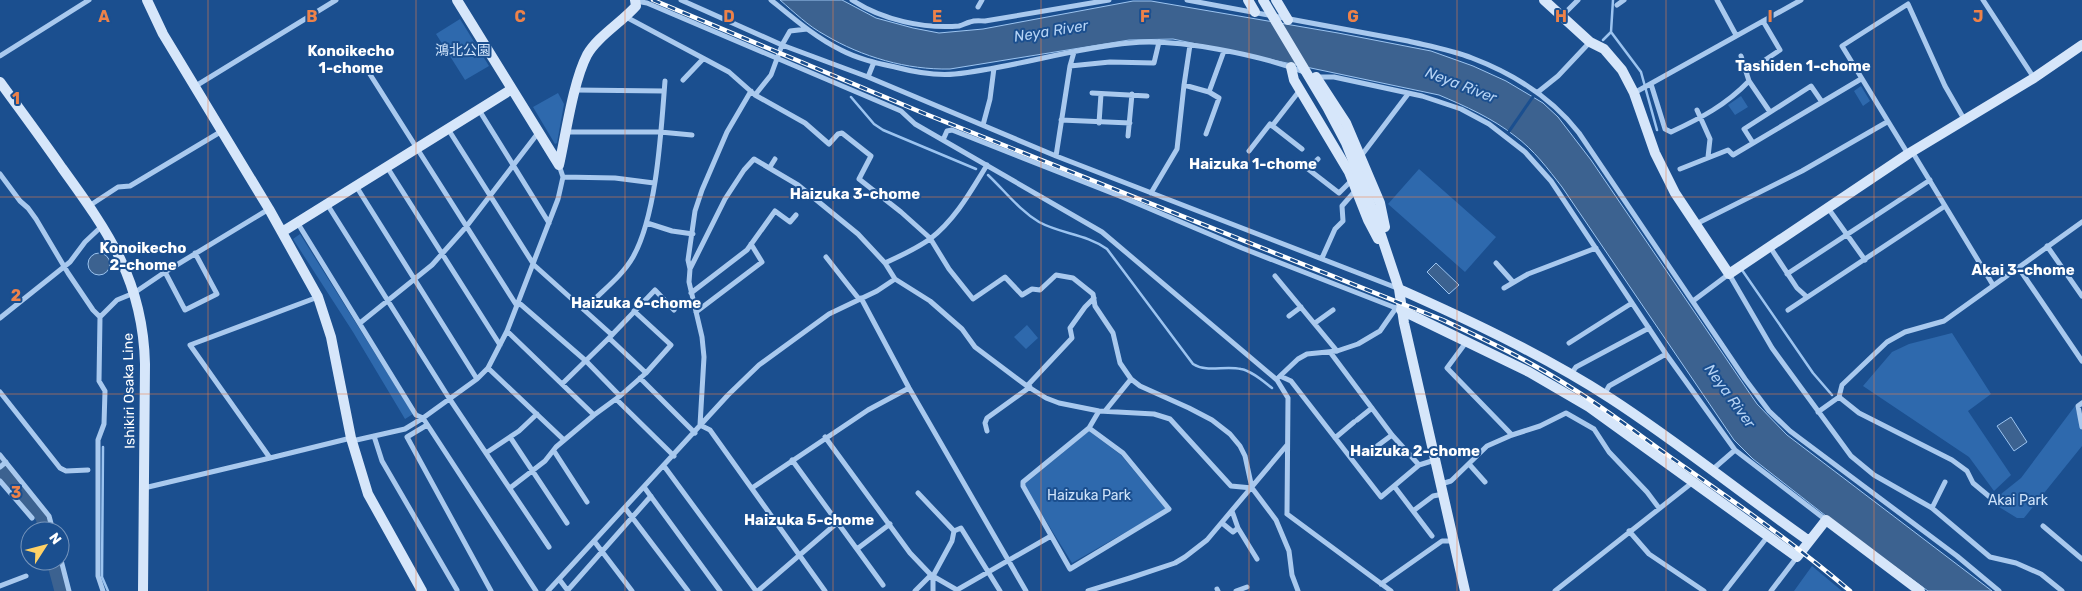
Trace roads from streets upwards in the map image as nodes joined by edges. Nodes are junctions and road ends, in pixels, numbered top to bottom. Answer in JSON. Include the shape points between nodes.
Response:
{"nodes":[{"id":1,"x":89,"y":0,"type":"edge"},
{"id":2,"x":147,"y":0,"type":"edge"},
{"id":3,"x":336,"y":0,"type":"edge"},
{"id":4,"x":457,"y":0,"type":"edge"},
{"id":5,"x":636,"y":0,"type":"edge"},
{"id":6,"x":681,"y":0,"type":"edge"},
{"id":7,"x":771,"y":0,"type":"edge"},
{"id":8,"x":852,"y":0,"type":"edge"},
{"id":9,"x":982,"y":0,"type":"edge"},
{"id":10,"x":1109,"y":0,"type":"edge"},
{"id":11,"x":1187,"y":0,"type":"edge"},
{"id":12,"x":1248,"y":0,"type":"edge"},
{"id":13,"x":1263,"y":0,"type":"edge"},
{"id":14,"x":1276,"y":0,"type":"edge"},
{"id":15,"x":1544,"y":0,"type":"edge"},
{"id":16,"x":1578,"y":0,"type":"edge"},
{"id":17,"x":1624,"y":0,"type":"edge"},
{"id":18,"x":1717,"y":0,"type":"edge"},
{"id":19,"x":1801,"y":0,"type":"edge"},
{"id":20,"x":1982,"y":0,"type":"edge"},
{"id":21,"x":1617,"y":5,"type":"dead end"},
{"id":22,"x":978,"y":7,"type":"dead end"},
{"id":23,"x":1255,"y":12,"type":"junction"},
{"id":24,"x":626,"y":17,"type":"junction"},
{"id":25,"x":1561,"y":17,"type":"junction"},
{"id":26,"x":1288,"y":20,"type":"junction"},
{"id":27,"x":1763,"y":21,"type":"junction"},
{"id":28,"x":807,"y":29,"type":"junction"},
{"id":29,"x":1736,"y":35,"type":"junction"},
{"id":30,"x":1159,"y":42,"type":"junction"},
{"id":31,"x":1590,"y":42,"type":"junction"},
{"id":32,"x":782,"y":45,"type":"junction"},
{"id":33,"x":1190,"y":45,"type":"junction"},
{"id":34,"x":2082,"y":45,"type":"edge"},
{"id":35,"x":1224,"y":51,"type":"junction"},
{"id":36,"x":1074,"y":52,"type":"junction"},
{"id":37,"x":0,"y":56,"type":"edge"},
{"id":38,"x":1741,"y":56,"type":"dead end"},
{"id":39,"x":703,"y":59,"type":"junction"},
{"id":40,"x":777,"y":59,"type":"junction"},
{"id":41,"x":874,"y":62,"type":"junction"},
{"id":42,"x":1070,"y":66,"type":"junction"},
{"id":43,"x":1291,"y":67,"type":"junction"},
{"id":44,"x":366,"y":68,"type":"dead end"},
{"id":45,"x":994,"y":68,"type":"junction"},
{"id":46,"x":1747,"y":72,"type":"junction"},
{"id":47,"x":868,"y":77,"type":"junction"},
{"id":48,"x":1316,"y":77,"type":"junction"},
{"id":49,"x":2034,"y":78,"type":"junction"},
{"id":50,"x":1861,"y":79,"type":"junction"},
{"id":51,"x":683,"y":80,"type":"dead end"},
{"id":52,"x":664,"y":81,"type":"dead end"},
{"id":53,"x":1749,"y":81,"type":"junction"},
{"id":54,"x":0,"y":82,"type":"edge"},
{"id":55,"x":1184,"y":85,"type":"junction"},
{"id":56,"x":194,"y":86,"type":"junction"},
{"id":57,"x":1644,"y":88,"type":"junction"},
{"id":58,"x":512,"y":89,"type":"junction"},
{"id":59,"x":575,"y":90,"type":"junction"},
{"id":60,"x":1300,"y":90,"type":"junction"},
{"id":61,"x":664,"y":91,"type":"junction"},
{"id":62,"x":1209,"y":92,"type":"junction"},
{"id":63,"x":1538,"y":92,"type":"junction"},
{"id":64,"x":753,"y":93,"type":"junction"},
{"id":65,"x":1092,"y":93,"type":"dead end"},
{"id":66,"x":1101,"y":94,"type":"junction"},
{"id":67,"x":1132,"y":94,"type":"junction"},
{"id":68,"x":1408,"y":94,"type":"junction"},
{"id":69,"x":1147,"y":96,"type":"dead end"},
{"id":70,"x":1822,"y":102,"type":"junction"},
{"id":71,"x":478,"y":110,"type":"junction"},
{"id":72,"x":1698,"y":110,"type":"dead end"},
{"id":73,"x":1770,"y":112,"type":"junction"},
{"id":74,"x":1701,"y":118,"type":"junction"},
{"id":75,"x":1964,"y":119,"type":"junction"},
{"id":76,"x":1061,"y":120,"type":"junction"},
{"id":77,"x":1887,"y":122,"type":"junction"},
{"id":78,"x":1099,"y":123,"type":"junction"},
{"id":79,"x":1130,"y":123,"type":"junction"},
{"id":80,"x":983,"y":125,"type":"junction"},
{"id":81,"x":1272,"y":126,"type":"junction"},
{"id":82,"x":448,"y":129,"type":"junction"},
{"id":83,"x":222,"y":131,"type":"junction"},
{"id":84,"x":566,"y":132,"type":"junction"},
{"id":85,"x":660,"y":132,"type":"junction"},
{"id":86,"x":538,"y":133,"type":"junction"},
{"id":87,"x":1206,"y":134,"type":"dead end"},
{"id":88,"x":692,"y":135,"type":"dead end"},
{"id":89,"x":1128,"y":136,"type":"dead end"},
{"id":90,"x":943,"y":140,"type":"junction"},
{"id":91,"x":1753,"y":143,"type":"junction"},
{"id":92,"x":418,"y":148,"type":"junction"},
{"id":93,"x":1302,"y":149,"type":"dead end"},
{"id":94,"x":1249,"y":151,"type":"dead end"},
{"id":95,"x":1911,"y":154,"type":"junction"},
{"id":96,"x":1056,"y":156,"type":"junction"},
{"id":97,"x":1360,"y":156,"type":"junction"},
{"id":98,"x":1708,"y":157,"type":"junction"},
{"id":99,"x":775,"y":159,"type":"dead end"},
{"id":100,"x":1318,"y":159,"type":"dead end"},
{"id":101,"x":987,"y":164,"type":"junction"},
{"id":102,"x":558,"y":165,"type":"junction"},
{"id":103,"x":513,"y":166,"type":"junction"},
{"id":104,"x":387,"y":167,"type":"junction"},
{"id":105,"x":770,"y":167,"type":"junction"},
{"id":106,"x":1680,"y":168,"type":"dead end"},
{"id":107,"x":0,"y":174,"type":"edge"},
{"id":108,"x":563,"y":177,"type":"junction"},
{"id":109,"x":1352,"y":180,"type":"junction"},
{"id":110,"x":1930,"y":180,"type":"junction"},
{"id":111,"x":654,"y":183,"type":"junction"},
{"id":112,"x":356,"y":186,"type":"junction"},
{"id":113,"x":1356,"y":190,"type":"junction"},
{"id":114,"x":1151,"y":193,"type":"junction"},
{"id":115,"x":489,"y":197,"type":"junction"},
{"id":116,"x":327,"y":204,"type":"junction"},
{"id":117,"x":89,"y":206,"type":"junction"},
{"id":118,"x":1945,"y":206,"type":"junction"},
{"id":119,"x":1828,"y":208,"type":"junction"},
{"id":120,"x":269,"y":209,"type":"junction"},
{"id":121,"x":796,"y":215,"type":"dead end"},
{"id":122,"x":297,"y":222,"type":"junction"},
{"id":123,"x":2082,"y":222,"type":"edge"},
{"id":124,"x":549,"y":223,"type":"junction"},
{"id":125,"x":647,"y":223,"type":"junction"},
{"id":126,"x":1696,"y":224,"type":"junction"},
{"id":127,"x":102,"y":226,"type":"junction"},
{"id":128,"x":466,"y":228,"type":"junction"},
{"id":129,"x":282,"y":232,"type":"junction"},
{"id":130,"x":693,"y":234,"type":"junction"},
{"id":131,"x":1847,"y":235,"type":"junction"},
{"id":132,"x":930,"y":238,"type":"junction"},
{"id":133,"x":751,"y":244,"type":"junction"},
{"id":134,"x":1770,"y":246,"type":"junction"},
{"id":135,"x":2047,"y":246,"type":"junction"},
{"id":136,"x":1596,"y":248,"type":"junction"},
{"id":137,"x":195,"y":253,"type":"junction"},
{"id":138,"x":441,"y":255,"type":"junction"},
{"id":139,"x":826,"y":257,"type":"dead end"},
{"id":140,"x":1322,"y":258,"type":"junction"},
{"id":141,"x":1389,"y":260,"type":"junction"},
{"id":142,"x":1865,"y":260,"type":"junction"},
{"id":143,"x":885,"y":263,"type":"junction"},
{"id":144,"x":1496,"y":263,"type":"dead end"},
{"id":145,"x":534,"y":266,"type":"junction"},
{"id":146,"x":65,"y":267,"type":"junction"},
{"id":147,"x":2018,"y":267,"type":"junction"},
{"id":148,"x":690,"y":269,"type":"junction"},
{"id":149,"x":165,"y":272,"type":"junction"},
{"id":150,"x":1730,"y":274,"type":"junction"},
{"id":151,"x":1787,"y":274,"type":"junction"},
{"id":152,"x":1275,"y":276,"type":"dead end"},
{"id":153,"x":415,"y":279,"type":"junction"},
{"id":154,"x":895,"y":279,"type":"junction"},
{"id":155,"x":1513,"y":282,"type":"junction"},
{"id":156,"x":1993,"y":285,"type":"junction"},
{"id":157,"x":1398,"y":288,"type":"junction"},
{"id":158,"x":1504,"y":288,"type":"dead end"},
{"id":159,"x":134,"y":293,"type":"junction"},
{"id":160,"x":691,"y":293,"type":"junction"},
{"id":161,"x":2082,"y":296,"type":"edge"},
{"id":162,"x":318,"y":297,"type":"junction"},
{"id":163,"x":1807,"y":297,"type":"junction"},
{"id":164,"x":1094,"y":298,"type":"junction"},
{"id":165,"x":860,"y":299,"type":"junction"},
{"id":166,"x":387,"y":301,"type":"junction"},
{"id":167,"x":1693,"y":301,"type":"junction"},
{"id":168,"x":1632,"y":303,"type":"junction"},
{"id":169,"x":518,"y":304,"type":"junction"},
{"id":170,"x":1301,"y":307,"type":"junction"},
{"id":171,"x":1399,"y":309,"type":"junction"},
{"id":172,"x":584,"y":310,"type":"junction"},
{"id":173,"x":674,"y":310,"type":"dead end"},
{"id":174,"x":1332,"y":310,"type":"dead end"},
{"id":175,"x":1788,"y":310,"type":"dead end"},
{"id":176,"x":634,"y":311,"type":"junction"},
{"id":177,"x":696,"y":312,"type":"junction"},
{"id":178,"x":1290,"y":316,"type":"dead end"},
{"id":179,"x":100,"y":317,"type":"junction"},
{"id":180,"x":0,"y":318,"type":"edge"},
{"id":181,"x":360,"y":323,"type":"junction"},
{"id":182,"x":1315,"y":324,"type":"junction"},
{"id":183,"x":1649,"y":328,"type":"junction"},
{"id":184,"x":507,"y":331,"type":"junction"},
{"id":185,"x":611,"y":337,"type":"junction"},
{"id":186,"x":1467,"y":341,"type":"junction"},
{"id":187,"x":1569,"y":343,"type":"dead end"},
{"id":188,"x":500,"y":345,"type":"junction"},
{"id":189,"x":1338,"y":351,"type":"junction"},
{"id":190,"x":1330,"y":352,"type":"junction"},
{"id":191,"x":1666,"y":354,"type":"junction"},
{"id":192,"x":586,"y":361,"type":"junction"},
{"id":193,"x":2082,"y":361,"type":"edge"},
{"id":194,"x":488,"y":368,"type":"junction"},
{"id":195,"x":646,"y":373,"type":"junction"},
{"id":196,"x":1571,"y":374,"type":"junction"},
{"id":197,"x":640,"y":378,"type":"junction"},
{"id":198,"x":1279,"y":378,"type":"junction"},
{"id":199,"x":477,"y":379,"type":"junction"},
{"id":200,"x":1131,"y":379,"type":"junction"},
{"id":201,"x":562,"y":384,"type":"junction"},
{"id":202,"x":1028,"y":387,"type":"junction"},
{"id":203,"x":909,"y":388,"type":"junction"},
{"id":204,"x":0,"y":392,"type":"edge"},
{"id":205,"x":1604,"y":395,"type":"junction"},
{"id":206,"x":1838,"y":397,"type":"junction"},
{"id":207,"x":449,"y":398,"type":"junction"},
{"id":208,"x":618,"y":398,"type":"junction"},
{"id":209,"x":2082,"y":403,"type":"edge"},
{"id":210,"x":1372,"y":408,"type":"junction"},
{"id":211,"x":1102,"y":411,"type":"junction"},
{"id":212,"x":1818,"y":412,"type":"junction"},
{"id":213,"x":537,"y":414,"type":"junction"},
{"id":214,"x":594,"y":415,"type":"junction"},
{"id":215,"x":423,"y":418,"type":"junction"},
{"id":216,"x":427,"y":424,"type":"junction"},
{"id":217,"x":700,"y":425,"type":"junction"},
{"id":218,"x":2082,"y":426,"type":"edge"},
{"id":219,"x":1089,"y":428,"type":"junction"},
{"id":220,"x":987,"y":431,"type":"dead end"},
{"id":221,"x":695,"y":432,"type":"junction"},
{"id":222,"x":1392,"y":435,"type":"junction"},
{"id":223,"x":1512,"y":435,"type":"junction"},
{"id":224,"x":374,"y":436,"type":"junction"},
{"id":225,"x":510,"y":437,"type":"junction"},
{"id":226,"x":825,"y":437,"type":"junction"},
{"id":227,"x":1335,"y":438,"type":"junction"},
{"id":228,"x":352,"y":440,"type":"junction"},
{"id":229,"x":564,"y":440,"type":"junction"},
{"id":230,"x":1287,"y":445,"type":"junction"},
{"id":231,"x":1735,"y":450,"type":"junction"},
{"id":232,"x":554,"y":451,"type":"junction"},
{"id":233,"x":1369,"y":452,"type":"dead end"},
{"id":234,"x":486,"y":453,"type":"junction"},
{"id":235,"x":0,"y":455,"type":"edge"},
{"id":236,"x":674,"y":456,"type":"junction"},
{"id":237,"x":270,"y":458,"type":"junction"},
{"id":238,"x":792,"y":460,"type":"junction"},
{"id":239,"x":1435,"y":460,"type":"junction"},
{"id":240,"x":6,"y":462,"type":"junction"},
{"id":241,"x":1469,"y":464,"type":"junction"},
{"id":242,"x":1419,"y":465,"type":"junction"},
{"id":243,"x":664,"y":466,"type":"junction"},
{"id":244,"x":0,"y":467,"type":"edge"},
{"id":245,"x":88,"y":470,"type":"dead end"},
{"id":246,"x":1712,"y":470,"type":"junction"},
{"id":247,"x":532,"y":471,"type":"junction"},
{"id":248,"x":0,"y":481,"type":"edge"},
{"id":249,"x":1486,"y":482,"type":"dead end"},
{"id":250,"x":1693,"y":482,"type":"junction"},
{"id":251,"x":1945,"y":482,"type":"dead end"},
{"id":252,"x":1394,"y":486,"type":"junction"},
{"id":253,"x":644,"y":487,"type":"junction"},
{"id":254,"x":144,"y":488,"type":"junction"},
{"id":255,"x":510,"y":488,"type":"junction"},
{"id":256,"x":752,"y":488,"type":"junction"},
{"id":257,"x":1252,"y":488,"type":"junction"},
{"id":258,"x":1442,"y":489,"type":"junction"},
{"id":259,"x":918,"y":494,"type":"dead end"},
{"id":260,"x":651,"y":496,"type":"junction"},
{"id":261,"x":1991,"y":498,"type":"dead end"},
{"id":262,"x":587,"y":502,"type":"dead end"},
{"id":263,"x":625,"y":508,"type":"junction"},
{"id":264,"x":1659,"y":508,"type":"junction"},
{"id":265,"x":1932,"y":508,"type":"junction"},
{"id":266,"x":1232,"y":511,"type":"junction"},
{"id":267,"x":1413,"y":511,"type":"junction"},
{"id":268,"x":1287,"y":514,"type":"junction"},
{"id":269,"x":632,"y":517,"type":"junction"},
{"id":270,"x":32,"y":518,"type":"dead end"},
{"id":271,"x":1276,"y":520,"type":"junction"},
{"id":272,"x":1826,"y":520,"type":"junction"},
{"id":273,"x":50,"y":521,"type":"edge"},
{"id":274,"x":838,"y":522,"type":"junction"},
{"id":275,"x":567,"y":523,"type":"dead end"},
{"id":276,"x":1222,"y":523,"type":"junction"},
{"id":277,"x":890,"y":524,"type":"junction"},
{"id":278,"x":2044,"y":526,"type":"dead end"},
{"id":279,"x":1238,"y":528,"type":"junction"},
{"id":280,"x":954,"y":531,"type":"junction"},
{"id":281,"x":1630,"y":531,"type":"junction"},
{"id":282,"x":1051,"y":536,"type":"junction"},
{"id":283,"x":1432,"y":536,"type":"dead end"},
{"id":284,"x":1768,"y":536,"type":"junction"},
{"id":285,"x":594,"y":541,"type":"junction"},
{"id":286,"x":1454,"y":541,"type":"junction"},
{"id":287,"x":1810,"y":541,"type":"junction"},
{"id":288,"x":549,"y":547,"type":"dead end"},
{"id":289,"x":857,"y":549,"type":"junction"},
{"id":290,"x":602,"y":551,"type":"junction"},
{"id":291,"x":799,"y":555,"type":"junction"},
{"id":292,"x":1797,"y":557,"type":"junction"},
{"id":293,"x":2082,"y":559,"type":"edge"},
{"id":294,"x":1256,"y":560,"type":"dead end"},
{"id":295,"x":1008,"y":561,"type":"junction"},
{"id":296,"x":64,"y":571,"type":"edge"},
{"id":297,"x":989,"y":572,"type":"junction"},
{"id":298,"x":932,"y":575,"type":"junction"},
{"id":299,"x":26,"y":576,"type":"dead end"},
{"id":300,"x":559,"y":579,"type":"junction"},
{"id":301,"x":1382,"y":584,"type":"junction"},
{"id":302,"x":883,"y":585,"type":"dead end"},
{"id":303,"x":0,"y":586,"type":"edge"},
{"id":304,"x":1247,"y":587,"type":"dead end"},
{"id":305,"x":457,"y":590,"type":"edge"},
{"id":306,"x":759,"y":590,"type":"edge"},
{"id":307,"x":957,"y":590,"type":"edge"},
{"id":308,"x":69,"y":591,"type":"edge"},
{"id":309,"x":103,"y":591,"type":"edge"},
{"id":310,"x":143,"y":591,"type":"edge"},
{"id":311,"x":422,"y":591,"type":"edge"},
{"id":312,"x":491,"y":591,"type":"edge"},
{"id":313,"x":536,"y":591,"type":"edge"},
{"id":314,"x":548,"y":591,"type":"edge"},
{"id":315,"x":568,"y":591,"type":"edge"},
{"id":316,"x":632,"y":591,"type":"edge"},
{"id":317,"x":688,"y":591,"type":"edge"},
{"id":318,"x":720,"y":591,"type":"edge"},
{"id":319,"x":825,"y":591,"type":"edge"},
{"id":320,"x":915,"y":591,"type":"edge"},
{"id":321,"x":933,"y":591,"type":"edge"},
{"id":322,"x":1000,"y":591,"type":"edge"},
{"id":323,"x":1026,"y":591,"type":"edge"},
{"id":324,"x":1088,"y":591,"type":"edge"},
{"id":325,"x":1236,"y":591,"type":"edge"},
{"id":326,"x":1298,"y":591,"type":"edge"},
{"id":327,"x":1391,"y":591,"type":"edge"},
{"id":328,"x":1465,"y":591,"type":"edge"},
{"id":329,"x":1556,"y":591,"type":"edge"},
{"id":330,"x":1704,"y":591,"type":"edge"},
{"id":331,"x":1725,"y":591,"type":"edge"},
{"id":332,"x":1771,"y":591,"type":"edge"},
{"id":333,"x":1920,"y":591,"type":"edge"},
{"id":334,"x":2000,"y":591,"type":"edge"},
{"id":335,"x":2062,"y":591,"type":"edge"}],
"edges":[{"from":1,"to":37,"type":"street"},
{"from":2,"to":56,"type":"street","via":[[162,34]]},
{"from":3,"to":56,"type":"street"},
{"from":4,"to":58,"type":"street"},
{"from":5,"to":24,"type":"street","via":[[636,6]]},
{"from":5,"to":40,"type":"street"},
{"from":6,"to":32,"type":"street"},
{"from":7,"to":28,"type":"street"},
{"from":8,"to":10,"type":"street","via":[[895,19],[942,26],[962,26],[972,21]]},
{"from":9,"to":22,"type":"street"},
{"from":11,"to":23,"type":"street"},
{"from":12,"to":23,"type":"street"},
{"from":13,"to":141,"type":"street","bridge":true,"via":[[1346,143]]},
{"from":14,"to":26,"type":"street"},
{"from":15,"to":25,"type":"street"},
{"from":16,"to":25,"type":"street"},
{"from":17,"to":21,"type":"street"},
{"from":18,"to":29,"type":"street"},
{"from":19,"to":27,"type":"street"},
{"from":20,"to":49,"type":"street"},
{"from":23,"to":26,"type":"street"},
{"from":24,"to":39,"type":"street"},
{"from":24,"to":59,"type":"street","via":[[590,50]]},
{"from":25,"to":31,"type":"street"},
{"from":26,"to":63,"type":"street","via":[[1408,41],[1469,57]]},
{"from":27,"to":29,"type":"street"},
{"from":27,"to":46,"type":"street","via":[[1780,50]]},
{"from":28,"to":32,"type":"street","via":[[790,31]]},
{"from":28,"to":41,"type":"street","via":[[842,51]]},
{"from":29,"to":57,"type":"street"},
{"from":30,"to":33,"type":"street"},
{"from":30,"to":36,"type":"street","via":[[1130,42]]},
{"from":30,"to":42,"type":"street","via":[[1154,63],[1110,62]]},
{"from":31,"to":57,"type":"street","via":[[1604,48],[1622,70]]},
{"from":31,"to":63,"type":"street"},
{"from":32,"to":40,"type":"street"},
{"from":32,"to":47,"type":"street"},
{"from":33,"to":35,"type":"street"},
{"from":33,"to":55,"type":"street"},
{"from":34,"to":49,"type":"street"},
{"from":35,"to":43,"type":"street"},
{"from":35,"to":62,"type":"street"},
{"from":36,"to":42,"type":"street"},
{"from":36,"to":45,"type":"street"},
{"from":38,"to":46,"type":"street"},
{"from":39,"to":51,"type":"street"},
{"from":39,"to":64,"type":"street","via":[[729,72]]},
{"from":40,"to":64,"type":"street","via":[[771,75]]},
{"from":40,"to":90,"type":"street","via":[[900,110],[915,124]]},
{"from":41,"to":45,"type":"street","via":[[933,74]]},
{"from":41,"to":47,"type":"street"},
{"from":42,"to":76,"type":"street"},
{"from":43,"to":48,"type":"street"},
{"from":43,"to":60,"type":"street"},
{"from":44,"to":92,"type":"street"},
{"from":45,"to":80,"type":"street"},
{"from":46,"to":53,"type":"street"},
{"from":47,"to":80,"type":"street"},
{"from":48,"to":68,"type":"street","via":[[1334,77]]},
{"from":48,"to":97,"type":"street","via":[[1346,123]]},
{"from":49,"to":75,"type":"street"},
{"from":50,"to":70,"type":"street"},
{"from":50,"to":75,"type":"street","via":[[1842,46],[1908,4],[1945,86]]},
{"from":50,"to":77,"type":"street"},
{"from":52,"to":61,"type":"street"},
{"from":53,"to":73,"type":"street"},
{"from":53,"to":74,"type":"street","via":[[1733,98]]},
{"from":54,"to":117,"type":"street","name":"Ishikiri Osaka Line"},
{"from":55,"to":62,"type":"street"},
{"from":55,"to":114,"type":"street","via":[[1178,149]]},
{"from":56,"to":83,"type":"street"},
{"from":57,"to":74,"type":"street","via":[[1664,129],[1671,132]]},
{"from":57,"to":126,"type":"street","via":[[1655,153],[1674,193]]},
{"from":58,"to":71,"type":"street"},
{"from":58,"to":86,"type":"street"},
{"from":59,"to":61,"type":"street"},
{"from":59,"to":84,"type":"street"},
{"from":60,"to":81,"type":"street"},
{"from":60,"to":109,"type":"street"},
{"from":61,"to":85,"type":"street"},
{"from":62,"to":87,"type":"street","via":[[1219,98]]},
{"from":63,"to":167,"type":"street","via":[[1557,107],[1579,133]]},
{"from":64,"to":130,"type":"street","via":[[727,132],[709,171],[695,211]]},
{"from":64,"to":132,"type":"street","via":[[805,123],[829,144],[842,133],[871,156],[859,179]]},
{"from":65,"to":66,"type":"street"},
{"from":66,"to":67,"type":"street"},
{"from":66,"to":78,"type":"street"},
{"from":67,"to":69,"type":"street"},
{"from":67,"to":79,"type":"street"},
{"from":68,"to":97,"type":"street"},
{"from":68,"to":136,"type":"street","via":[[1461,108],[1507,136],[1551,180]]},
{"from":70,"to":73,"type":"street","via":[[1811,86]]},
{"from":70,"to":91,"type":"street"},
{"from":71,"to":82,"type":"street"},
{"from":71,"to":103,"type":"street"},
{"from":72,"to":74,"type":"street"},
{"from":73,"to":91,"type":"street","via":[[1744,129]]},
{"from":74,"to":98,"type":"street","via":[[1710,139]]},
{"from":75,"to":95,"type":"street"},
{"from":76,"to":78,"type":"street"},
{"from":76,"to":96,"type":"street"},
{"from":77,"to":95,"type":"street"},
{"from":77,"to":126,"type":"street","via":[[1802,171]]},
{"from":78,"to":79,"type":"street"},
{"from":79,"to":89,"type":"street"},
{"from":80,"to":96,"type":"street"},
{"from":81,"to":93,"type":"street"},
{"from":81,"to":94,"type":"street","via":[[1270,124]]},
{"from":82,"to":92,"type":"street"},
{"from":82,"to":115,"type":"street"},
{"from":83,"to":117,"type":"street","via":[[130,186],[118,186]]},
{"from":83,"to":120,"type":"street"},
{"from":84,"to":85,"type":"street"},
{"from":84,"to":102,"type":"street"},
{"from":85,"to":88,"type":"street"},
{"from":85,"to":111,"type":"street"},
{"from":86,"to":102,"type":"street"},
{"from":86,"to":103,"type":"street"},
{"from":90,"to":101,"type":"street"},
{"from":90,"to":171,"type":"street","via":[[947,131],[952,130]]},
{"from":91,"to":98,"type":"street","via":[[1732,155],[1728,150]]},
{"from":92,"to":104,"type":"street"},
{"from":92,"to":128,"type":"street"},
{"from":95,"to":110,"type":"street"},
{"from":95,"to":119,"type":"street"},
{"from":96,"to":114,"type":"street"},
{"from":97,"to":141,"type":"street","via":[[1380,203]]},
{"from":98,"to":106,"type":"street"},
{"from":99,"to":105,"type":"street"},
{"from":100,"to":109,"type":"street","via":[[1308,169],[1339,193]]},
{"from":101,"to":132,"type":"street","via":[[965,201]]},
{"from":101,"to":198,"type":"street","via":[[1102,232]]},
{"from":102,"to":108,"type":"street"},
{"from":103,"to":115,"type":"street"},
{"from":103,"to":124,"type":"street"},
{"from":104,"to":112,"type":"street"},
{"from":104,"to":138,"type":"street"},
{"from":105,"to":143,"type":"street","via":[[798,185],[858,234]]},
{"from":105,"to":148,"type":"street","via":[[754,159],[744,170],[725,199]]},
{"from":107,"to":146,"type":"street","via":[[36,219]]},
{"from":108,"to":111,"type":"street"},
{"from":108,"to":124,"type":"street"},
{"from":109,"to":113,"type":"street"},
{"from":110,"to":118,"type":"street"},
{"from":110,"to":131,"type":"street"},
{"from":111,"to":125,"type":"street"},
{"from":112,"to":116,"type":"street"},
{"from":112,"to":153,"type":"street"},
{"from":113,"to":140,"type":"street","via":[[1342,206],[1343,222],[1335,229]]},
{"from":113,"to":141,"type":"street"},
{"from":114,"to":140,"type":"street"},
{"from":115,"to":128,"type":"street"},
{"from":115,"to":145,"type":"street"},
{"from":116,"to":122,"type":"street"},
{"from":116,"to":166,"type":"street"},
{"from":117,"to":127,"type":"street","name":"Ishikiri Osaka Line"},
{"from":118,"to":142,"type":"street"},
{"from":118,"to":156,"type":"street"},
{"from":119,"to":131,"type":"street"},
{"from":119,"to":134,"type":"street"},
{"from":120,"to":129,"type":"street"},
{"from":120,"to":137,"type":"street"},
{"from":121,"to":133,"type":"street","via":[[790,222],[775,211]]},
{"from":122,"to":129,"type":"street"},
{"from":122,"to":181,"type":"street"},
{"from":123,"to":135,"type":"street"},
{"from":124,"to":145,"type":"street"},
{"from":125,"to":130,"type":"street"},
{"from":125,"to":172,"type":"street","via":[[634,256],[622,273]]},
{"from":126,"to":150,"type":"street"},
{"from":127,"to":146,"type":"street"},
{"from":127,"to":159,"type":"street","name":"Ishikiri Osaka Line","via":[[119,255]]},
{"from":128,"to":138,"type":"street"},
{"from":128,"to":169,"type":"street"},
{"from":129,"to":162,"type":"street"},
{"from":130,"to":148,"type":"street","via":[[688,260]]},
{"from":131,"to":142,"type":"street"},
{"from":131,"to":151,"type":"street"},
{"from":132,"to":143,"type":"street"},
{"from":132,"to":164,"type":"street","via":[[973,299],[1005,277],[1022,295],[1032,289],[1040,290],[1056,275],[1074,278]]},
{"from":133,"to":160,"type":"street"},
{"from":133,"to":177,"type":"street","via":[[762,262]]},
{"from":134,"to":150,"type":"street"},
{"from":134,"to":151,"type":"street"},
{"from":135,"to":147,"type":"street"},
{"from":135,"to":161,"type":"street"},
{"from":136,"to":155,"type":"street"},
{"from":136,"to":168,"type":"street"},
{"from":137,"to":149,"type":"street"},
{"from":137,"to":149,"type":"street","via":[[217,294],[186,310]]},
{"from":138,"to":153,"type":"street"},
{"from":138,"to":188,"type":"street"},
{"from":139,"to":165,"type":"street"},
{"from":140,"to":157,"type":"street"},
{"from":141,"to":157,"type":"street"},
{"from":142,"to":163,"type":"street"},
{"from":143,"to":154,"type":"street"},
{"from":144,"to":155,"type":"street"},
{"from":145,"to":169,"type":"street"},
{"from":145,"to":172,"type":"street"},
{"from":146,"to":179,"type":"street"},
{"from":146,"to":180,"type":"street"},
{"from":147,"to":156,"type":"street"},
{"from":147,"to":193,"type":"street"},
{"from":148,"to":160,"type":"street"},
{"from":149,"to":159,"type":"street"},
{"from":150,"to":167,"type":"street"},
{"from":150,"to":212,"type":"street","via":[[1772,348]]},
{"from":151,"to":163,"type":"street"},
{"from":152,"to":170,"type":"street"},
{"from":153,"to":166,"type":"street"},
{"from":153,"to":199,"type":"street"},
{"from":154,"to":165,"type":"street"},
{"from":154,"to":202,"type":"street","via":[[930,301],[962,329],[975,347]]},
{"from":155,"to":158,"type":"street"},
{"from":156,"to":206,"type":"street","via":[[1944,321],[1905,332],[1888,342],[1842,385]]},
{"from":157,"to":171,"type":"street"},
{"from":157,"to":196,"type":"street","via":[[1478,324]]},
{"from":159,"to":179,"type":"street","via":[[117,300]]},
{"from":159,"to":254,"type":"street","name":"Ishikiri Osaka Line","via":[[141,321],[144,356]]},
{"from":160,"to":177,"type":"street"},
{"from":162,"to":228,"type":"street","via":[[331,337]]},
{"from":162,"to":237,"type":"street","via":[[190,345]]},
{"from":163,"to":175,"type":"street"},
{"from":164,"to":200,"type":"street","via":[[1095,306],[1112,333],[1120,363]]},
{"from":164,"to":202,"type":"street","via":[[1070,328],[1072,338]]},
{"from":165,"to":203,"type":"street"},
{"from":165,"to":217,"type":"street","via":[[829,314],[759,365]]},
{"from":166,"to":181,"type":"street"},
{"from":166,"to":207,"type":"street"},
{"from":167,"to":334,"type":"street","via":[[1745,379],[1790,431]]},
{"from":168,"to":183,"type":"street"},
{"from":168,"to":187,"type":"street"},
{"from":169,"to":184,"type":"street"},
{"from":169,"to":192,"type":"street"},
{"from":170,"to":178,"type":"street"},
{"from":170,"to":182,"type":"street"},
{"from":171,"to":186,"type":"street"},
{"from":171,"to":189,"type":"street","via":[[1380,331]]},
{"from":171,"to":239,"type":"street"},
{"from":172,"to":185,"type":"street"},
{"from":173,"to":176,"type":"street","via":[[654,290]]},
{"from":174,"to":182,"type":"street"},
{"from":176,"to":185,"type":"street"},
{"from":176,"to":195,"type":"street","via":[[671,345]]},
{"from":177,"to":217,"type":"street","via":[[704,357]]},
{"from":179,"to":309,"type":"street","via":[[99,381],[105,391],[104,424],[98,440],[98,576]]},
{"from":181,"to":215,"type":"street","via":[[416,415]]},
{"from":182,"to":189,"type":"street"},
{"from":183,"to":191,"type":"street"},
{"from":183,"to":196,"type":"street","via":[[1576,367]]},
{"from":184,"to":188,"type":"street"},
{"from":184,"to":201,"type":"street"},
{"from":185,"to":192,"type":"street"},
{"from":185,"to":195,"type":"street"},
{"from":186,"to":223,"type":"street","via":[[1447,368]]},
{"from":186,"to":250,"type":"street","via":[[1589,406]]},
{"from":188,"to":194,"type":"street"},
{"from":189,"to":190,"type":"street"},
{"from":190,"to":198,"type":"street","via":[[1307,354]]},
{"from":190,"to":210,"type":"street"},
{"from":191,"to":205,"type":"street","via":[[1609,386]]},
{"from":191,"to":231,"type":"street"},
{"from":192,"to":201,"type":"street"},
{"from":192,"to":208,"type":"street"},
{"from":194,"to":199,"type":"street"},
{"from":194,"to":213,"type":"street"},
{"from":195,"to":197,"type":"street"},
{"from":196,"to":205,"type":"street"},
{"from":197,"to":208,"type":"street"},
{"from":197,"to":221,"type":"street"},
{"from":198,"to":227,"type":"street","via":[[1291,381]]},
{"from":198,"to":230,"type":"street","via":[[1288,398]]},
{"from":199,"to":207,"type":"street"},
{"from":200,"to":211,"type":"street"},
{"from":200,"to":257,"type":"street","via":[[1189,408],[1230,434],[1245,456]]},
{"from":201,"to":214,"type":"street"},
{"from":202,"to":211,"type":"street","via":[[1059,403]]},
{"from":202,"to":220,"type":"street","via":[[987,418]]},
{"from":203,"to":226,"type":"street"},
{"from":203,"to":295,"type":"street"},
{"from":204,"to":245,"type":"street","via":[[60,468],[66,471]]},
{"from":205,"to":246,"type":"street"},
{"from":206,"to":212,"type":"street"},
{"from":206,"to":261,"type":"street","via":[[1859,413],[1952,460],[1968,472],[1973,483]]},
{"from":207,"to":215,"type":"street"},
{"from":207,"to":234,"type":"street"},
{"from":208,"to":214,"type":"street"},
{"from":208,"to":236,"type":"street"},
{"from":209,"to":218,"type":"street","via":[[2078,406]]},
{"from":210,"to":222,"type":"street"},
{"from":210,"to":227,"type":"street"},
{"from":211,"to":219,"type":"street"},
{"from":211,"to":257,"type":"street","via":[[1170,418],[1231,486]]},
{"from":212,"to":265,"type":"street","via":[[1851,456],[1874,475]]},
{"from":213,"to":225,"type":"street"},
{"from":213,"to":229,"type":"street"},
{"from":214,"to":229,"type":"street"},
{"from":215,"to":216,"type":"street"},
{"from":215,"to":224,"type":"street","via":[[405,429]]},
{"from":216,"to":312,"type":"street","via":[[407,437]]},
{"from":216,"to":313,"type":"street"},
{"from":217,"to":221,"type":"street"},
{"from":217,"to":256,"type":"street","via":[[710,430]]},
{"from":219,"to":282,"type":"street","via":[[1023,482]]},
{"from":219,"to":282,"type":"street","via":[[1123,453],[1169,509],[1070,569]]},
{"from":221,"to":236,"type":"street"},
{"from":222,"to":233,"type":"street"},
{"from":222,"to":242,"type":"street"},
{"from":223,"to":241,"type":"street","via":[[1487,446]]},
{"from":223,"to":264,"type":"street","via":[[1566,413],[1594,429],[1609,452]]},
{"from":224,"to":228,"type":"street"},
{"from":224,"to":305,"type":"street","via":[[382,461]]},
{"from":225,"to":234,"type":"street"},
{"from":225,"to":247,"type":"street"},
{"from":226,"to":238,"type":"street"},
{"from":226,"to":277,"type":"street"},
{"from":227,"to":252,"type":"street","via":[[1381,497]]},
{"from":228,"to":237,"type":"street"},
{"from":228,"to":311,"type":"street","via":[[368,494]]},
{"from":229,"to":232,"type":"street"},
{"from":230,"to":257,"type":"street"},
{"from":230,"to":268,"type":"street"},
{"from":231,"to":246,"type":"street"},
{"from":231,"to":272,"type":"street"},
{"from":232,"to":247,"type":"street"},
{"from":232,"to":262,"type":"street"},
{"from":234,"to":255,"type":"street"},
{"from":235,"to":240,"type":"street"},
{"from":236,"to":243,"type":"street"},
{"from":237,"to":254,"type":"street"},
{"from":238,"to":256,"type":"street"},
{"from":238,"to":274,"type":"street"},
{"from":239,"to":242,"type":"street"},
{"from":239,"to":258,"type":"street"},
{"from":240,"to":244,"type":"street"},
{"from":240,"to":273,"type":"street"},
{"from":241,"to":249,"type":"street"},
{"from":241,"to":258,"type":"street"},
{"from":242,"to":252,"type":"street"},
{"from":243,"to":253,"type":"street"},
{"from":243,"to":306,"type":"street"},
{"from":246,"to":287,"type":"street"},
{"from":247,"to":255,"type":"street"},
{"from":247,"to":275,"type":"street"},
{"from":248,"to":270,"type":"street"},
{"from":250,"to":264,"type":"street"},
{"from":250,"to":284,"type":"street"},
{"from":251,"to":265,"type":"street"},
{"from":252,"to":267,"type":"street"},
{"from":253,"to":260,"type":"street"},
{"from":253,"to":263,"type":"street"},
{"from":254,"to":310,"type":"street","name":"Ishikiri Osaka Line"},
{"from":255,"to":288,"type":"street"},
{"from":256,"to":291,"type":"street"},
{"from":257,"to":266,"type":"street"},
{"from":257,"to":271,"type":"street"},
{"from":258,"to":267,"type":"street"},
{"from":258,"to":286,"type":"street"},
{"from":259,"to":280,"type":"street"},
{"from":260,"to":269,"type":"street"},
{"from":260,"to":318,"type":"street"},
{"from":263,"to":269,"type":"street"},
{"from":263,"to":285,"type":"street"},
{"from":264,"to":281,"type":"street"},
{"from":265,"to":335,"type":"street","via":[[1990,557],[2041,574]]},
{"from":266,"to":276,"type":"street"},
{"from":266,"to":279,"type":"street"},
{"from":267,"to":283,"type":"street"},
{"from":268,"to":271,"type":"street"},
{"from":268,"to":301,"type":"street"},
{"from":269,"to":290,"type":"street"},
{"from":269,"to":317,"type":"street"},
{"from":271,"to":326,"type":"street","via":[[1289,551]]},
{"from":272,"to":287,"type":"street"},
{"from":272,"to":333,"type":"street"},
{"from":274,"to":289,"type":"street"},
{"from":274,"to":291,"type":"street"},
{"from":276,"to":279,"type":"street","via":[[1233,532]]},
{"from":276,"to":324,"type":"street","via":[[1207,540],[1175,563]]},
{"from":277,"to":289,"type":"street"},
{"from":277,"to":298,"type":"street","via":[[910,553]]},
{"from":278,"to":293,"type":"street"},
{"from":279,"to":294,"type":"street"},
{"from":280,"to":297,"type":"street","via":[[961,528]]},
{"from":280,"to":298,"type":"street","via":[[952,541]]},
{"from":281,"to":329,"type":"street"},
{"from":281,"to":330,"type":"street","via":[[1649,554]]},
{"from":282,"to":295,"type":"street"},
{"from":284,"to":292,"type":"street"},
{"from":284,"to":331,"type":"street"},
{"from":285,"to":290,"type":"street"},
{"from":285,"to":300,"type":"street"},
{"from":286,"to":301,"type":"street","via":[[1442,541]]},
{"from":286,"to":328,"type":"street"},
{"from":287,"to":292,"type":"street"},
{"from":289,"to":302,"type":"street"},
{"from":290,"to":315,"type":"street"},
{"from":290,"to":316,"type":"street"},
{"from":291,"to":306,"type":"street"},
{"from":291,"to":319,"type":"street"},
{"from":292,"to":332,"type":"street"},
{"from":295,"to":297,"type":"street"},
{"from":295,"to":323,"type":"street"},
{"from":296,"to":308,"type":"street"},
{"from":297,"to":307,"type":"street"},
{"from":297,"to":322,"type":"street"},
{"from":298,"to":307,"type":"street"},
{"from":298,"to":320,"type":"street"},
{"from":298,"to":321,"type":"street"},
{"from":299,"to":303,"type":"street"},
{"from":300,"to":314,"type":"street"},
{"from":300,"to":315,"type":"street"},
{"from":301,"to":327,"type":"street"},
{"from":304,"to":325,"type":"street"}]}
